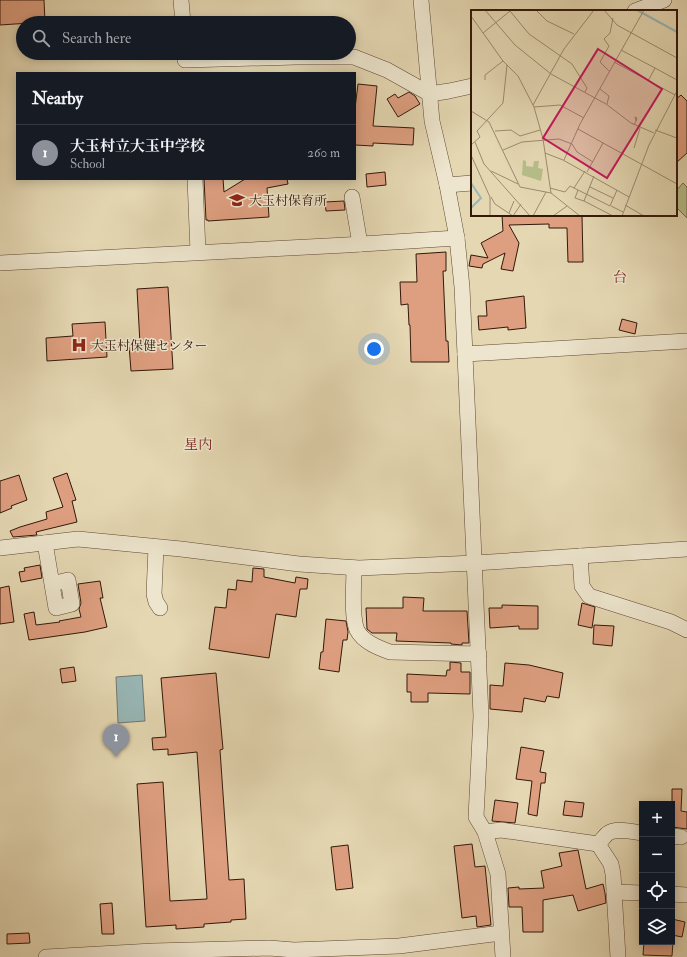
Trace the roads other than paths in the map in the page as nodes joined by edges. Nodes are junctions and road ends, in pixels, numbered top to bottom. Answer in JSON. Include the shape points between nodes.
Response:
{"nodes":[{"id":1,"x":181,"y":0,"type":"edge"},
{"id":2,"x":421,"y":0,"type":"edge"},
{"id":3,"x":664,"y":0,"type":"edge"},
{"id":4,"x":638,"y":10,"type":"edge"},
{"id":5,"x":182,"y":16,"type":"edge"},
{"id":6,"x":356,"y":58,"type":"edge"},
{"id":7,"x":236,"y":60,"type":"edge"},
{"id":8,"x":185,"y":62,"type":"edge"},
{"id":9,"x":471,"y":86,"type":"edge"},
{"id":10,"x":430,"y":94,"type":"junction"},
{"id":11,"x":195,"y":180,"type":"edge"},
{"id":12,"x":471,"y":183,"type":"edge"},
{"id":13,"x":447,"y":185,"type":"junction"},
{"id":14,"x":352,"y":197,"type":"dead end"},
{"id":15,"x":457,"y":238,"type":"junction"},
{"id":16,"x":360,"y":244,"type":"junction"},
{"id":17,"x":198,"y":252,"type":"junction"},
{"id":18,"x":0,"y":263,"type":"edge"},
{"id":19,"x":687,"y":341,"type":"edge"},
{"id":20,"x":465,"y":354,"type":"junction"},
{"id":21,"x":45,"y":543,"type":"junction"},
{"id":22,"x":156,"y":547,"type":"junction"},
{"id":23,"x":0,"y":548,"type":"edge"},
{"id":24,"x":687,"y":549,"type":"edge"},
{"id":25,"x":580,"y":556,"type":"junction"},
{"id":26,"x":475,"y":562,"type":"junction"},
{"id":27,"x":354,"y":568,"type":"junction"},
{"id":28,"x":52,"y":584,"type":"dead end"},
{"id":29,"x":160,"y":608,"type":"dead end"},
{"id":30,"x":687,"y":630,"type":"edge"},
{"id":31,"x":478,"y":654,"type":"junction"},
{"id":32,"x":485,"y":832,"type":"junction"},
{"id":33,"x":639,"y":833,"type":"edge"},
{"id":34,"x":598,"y":844,"type":"junction"},
{"id":35,"x":614,"y":892,"type":"junction"},
{"id":36,"x":639,"y":893,"type":"edge"},
{"id":37,"x":501,"y":933,"type":"junction"},
{"id":38,"x":153,"y":954,"type":"edge"},
{"id":39,"x":46,"y":957,"type":"edge"},
{"id":40,"x":503,"y":957,"type":"edge"},
{"id":41,"x":618,"y":957,"type":"edge"}],
"edges":[{"from":1,"to":5,"type":"street"},
{"from":2,"to":10,"type":"street"},
{"from":3,"to":4,"type":"street"},
{"from":6,"to":10,"type":"street","via":[[386,70]]},
{"from":7,"to":8,"type":"street"},
{"from":9,"to":10,"type":"street"},
{"from":10,"to":13,"type":"street","via":[[432,121]]},
{"from":11,"to":17,"type":"street"},
{"from":12,"to":13,"type":"street"},
{"from":13,"to":15,"type":"street"},
{"from":14,"to":16,"type":"street"},
{"from":15,"to":16,"type":"street"},
{"from":15,"to":20,"type":"street"},
{"from":16,"to":17,"type":"street"},
{"from":17,"to":18,"type":"street"},
{"from":19,"to":20,"type":"street"},
{"from":20,"to":26,"type":"street"},
{"from":21,"to":22,"type":"street","via":[[78,539]]},
{"from":21,"to":23,"type":"street"},
{"from":21,"to":28,"type":"street"},
{"from":22,"to":27,"type":"street"},
{"from":22,"to":29,"type":"street","via":[[154,594]]},
{"from":24,"to":25,"type":"street"},
{"from":25,"to":26,"type":"street"},
{"from":25,"to":30,"type":"street","via":[[582,586],[589,596],[671,622]]},
{"from":26,"to":27,"type":"street"},
{"from":26,"to":31,"type":"street"},
{"from":27,"to":31,"type":"street","via":[[354,618],[358,631],[377,648],[390,652]]},
{"from":31,"to":32,"type":"street","via":[[481,716],[476,817]]},
{"from":32,"to":34,"type":"street","via":[[501,830]]},
{"from":32,"to":37,"type":"street","via":[[498,874]]},
{"from":33,"to":34,"type":"street","via":[[612,832],[606,834]]},
{"from":34,"to":35,"type":"street","via":[[611,864]]},
{"from":35,"to":36,"type":"street"},
{"from":35,"to":41,"type":"street"},
{"from":37,"to":38,"type":"street","via":[[399,946],[294,950],[269,948]]},
{"from":37,"to":40,"type":"street"},
{"from":38,"to":39,"type":"street"}]}
